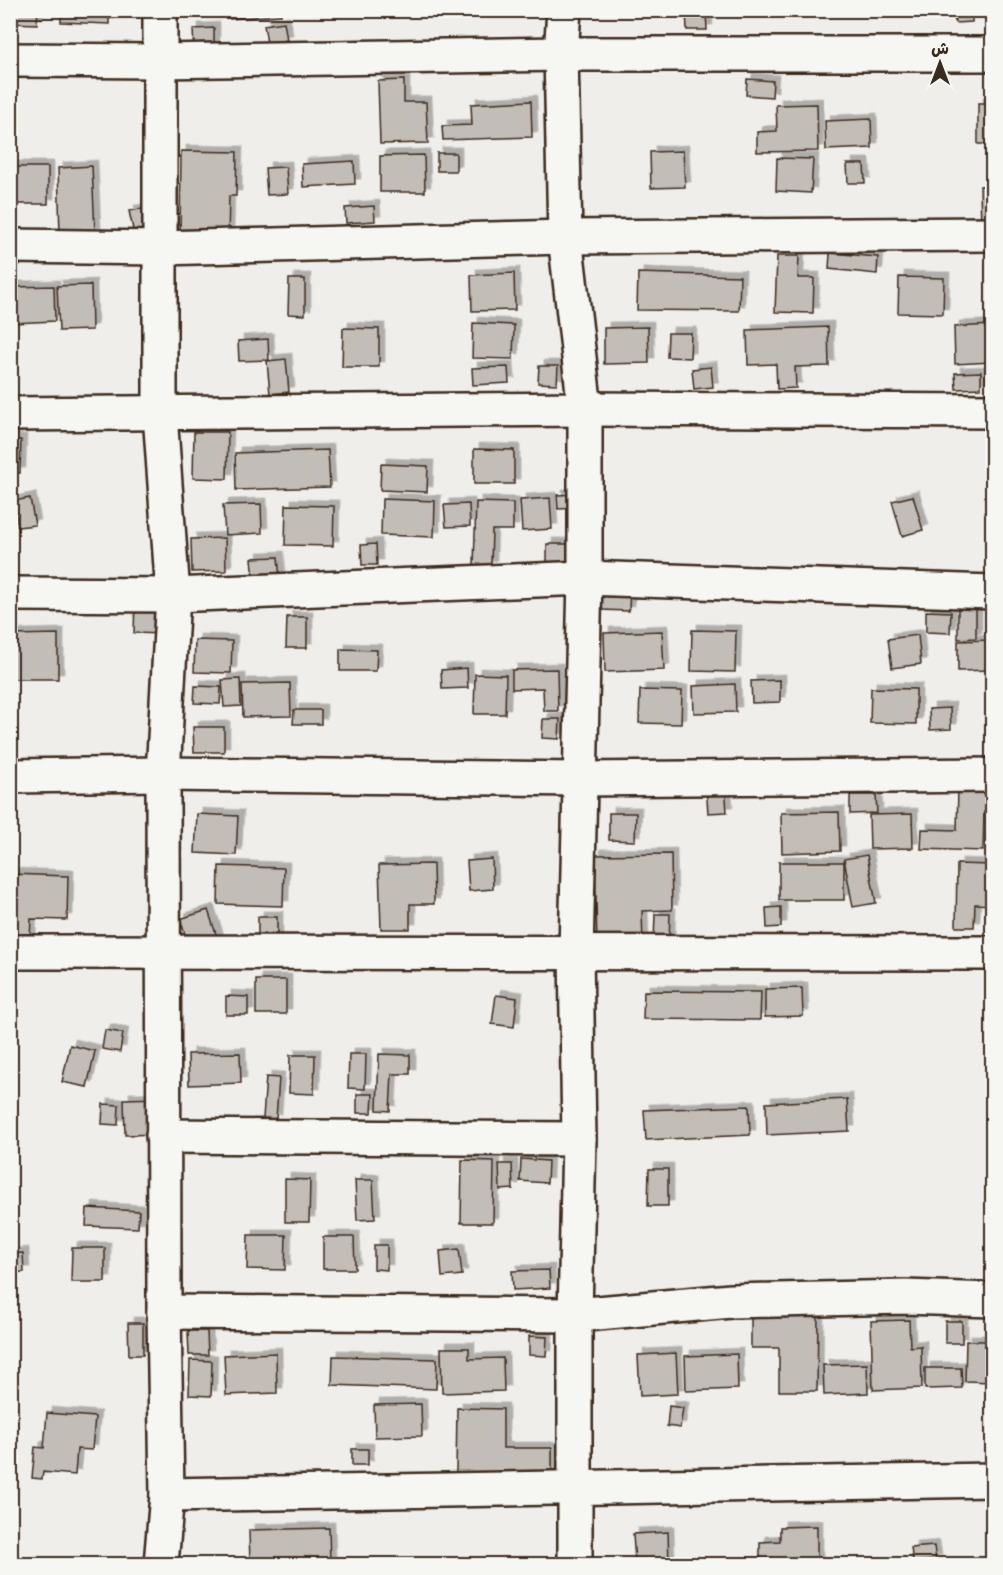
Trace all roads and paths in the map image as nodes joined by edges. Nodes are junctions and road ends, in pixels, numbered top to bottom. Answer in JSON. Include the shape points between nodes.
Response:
{"nodes":[{"id":1,"x":160,"y":10,"type":"edge"},
{"id":2,"x":564,"y":10,"type":"edge"},
{"id":3,"x":561,"y":54,"type":"junction"},
{"id":4,"x":993,"y":54,"type":"edge"},
{"id":5,"x":10,"y":60,"type":"edge"},
{"id":6,"x":161,"y":61,"type":"junction"},
{"id":7,"x":993,"y":234,"type":"edge"},
{"id":8,"x":565,"y":237,"type":"junction"},
{"id":9,"x":10,"y":246,"type":"edge"},
{"id":10,"x":160,"y":248,"type":"junction"},
{"id":11,"x":585,"y":409,"type":"junction"},
{"id":12,"x":993,"y":411,"type":"edge"},
{"id":13,"x":10,"y":414,"type":"edge"},
{"id":14,"x":160,"y":414,"type":"junction"},
{"id":15,"x":585,"y":578,"type":"junction"},
{"id":16,"x":993,"y":592,"type":"edge"},
{"id":17,"x":10,"y":594,"type":"edge"},
{"id":18,"x":173,"y":595,"type":"junction"},
{"id":19,"x":163,"y":774,"type":"junction"},
{"id":20,"x":993,"y":774,"type":"edge"},
{"id":21,"x":10,"y":776,"type":"edge"},
{"id":22,"x":579,"y":779,"type":"junction"},
{"id":23,"x":10,"y":952,"type":"edge"},
{"id":24,"x":576,"y":952,"type":"junction"},
{"id":25,"x":993,"y":953,"type":"edge"},
{"id":26,"x":162,"y":954,"type":"junction"},
{"id":27,"x":163,"y":1136,"type":"junction"},
{"id":28,"x":579,"y":1139,"type":"junction"},
{"id":29,"x":993,"y":1300,"type":"edge"},
{"id":30,"x":164,"y":1312,"type":"junction"},
{"id":31,"x":575,"y":1314,"type":"junction"},
{"id":32,"x":993,"y":1480,"type":"edge"},
{"id":33,"x":577,"y":1489,"type":"junction"},
{"id":34,"x":167,"y":1495,"type":"junction"},
{"id":35,"x":161,"y":1564,"type":"edge"},
{"id":36,"x":575,"y":1564,"type":"edge"}],
"edges":[{"from":1,"to":6,"type":"street"},
{"from":2,"to":3,"type":"street"},
{"from":3,"to":4,"type":"street"},
{"from":3,"to":6,"type":"street"},
{"from":3,"to":8,"type":"street"},
{"from":5,"to":6,"type":"street"},
{"from":6,"to":10,"type":"street"},
{"from":7,"to":8,"type":"street"},
{"from":8,"to":10,"type":"street"},
{"from":8,"to":11,"type":"street"},
{"from":9,"to":10,"type":"street"},
{"from":10,"to":14,"type":"street"},
{"from":11,"to":12,"type":"street"},
{"from":11,"to":14,"type":"street"},
{"from":11,"to":15,"type":"street"},
{"from":13,"to":14,"type":"street"},
{"from":14,"to":18,"type":"street"},
{"from":15,"to":16,"type":"street"},
{"from":15,"to":18,"type":"street"},
{"from":15,"to":22,"type":"street"},
{"from":17,"to":18,"type":"street"},
{"from":18,"to":19,"type":"street"},
{"from":19,"to":21,"type":"street"},
{"from":19,"to":22,"type":"street"},
{"from":19,"to":26,"type":"street"},
{"from":20,"to":22,"type":"street"},
{"from":22,"to":24,"type":"street"},
{"from":23,"to":26,"type":"street"},
{"from":24,"to":25,"type":"street"},
{"from":24,"to":26,"type":"street"},
{"from":24,"to":28,"type":"street"},
{"from":26,"to":27,"type":"street"},
{"from":27,"to":28,"type":"street"},
{"from":27,"to":30,"type":"street"},
{"from":28,"to":31,"type":"street"},
{"from":29,"to":31,"type":"street","via":[[905,1297],[731,1301]]},
{"from":30,"to":31,"type":"street"},
{"from":30,"to":34,"type":"street"},
{"from":31,"to":33,"type":"street"},
{"from":32,"to":33,"type":"street"},
{"from":33,"to":34,"type":"street"},
{"from":33,"to":36,"type":"street"},
{"from":34,"to":35,"type":"street"}]}
